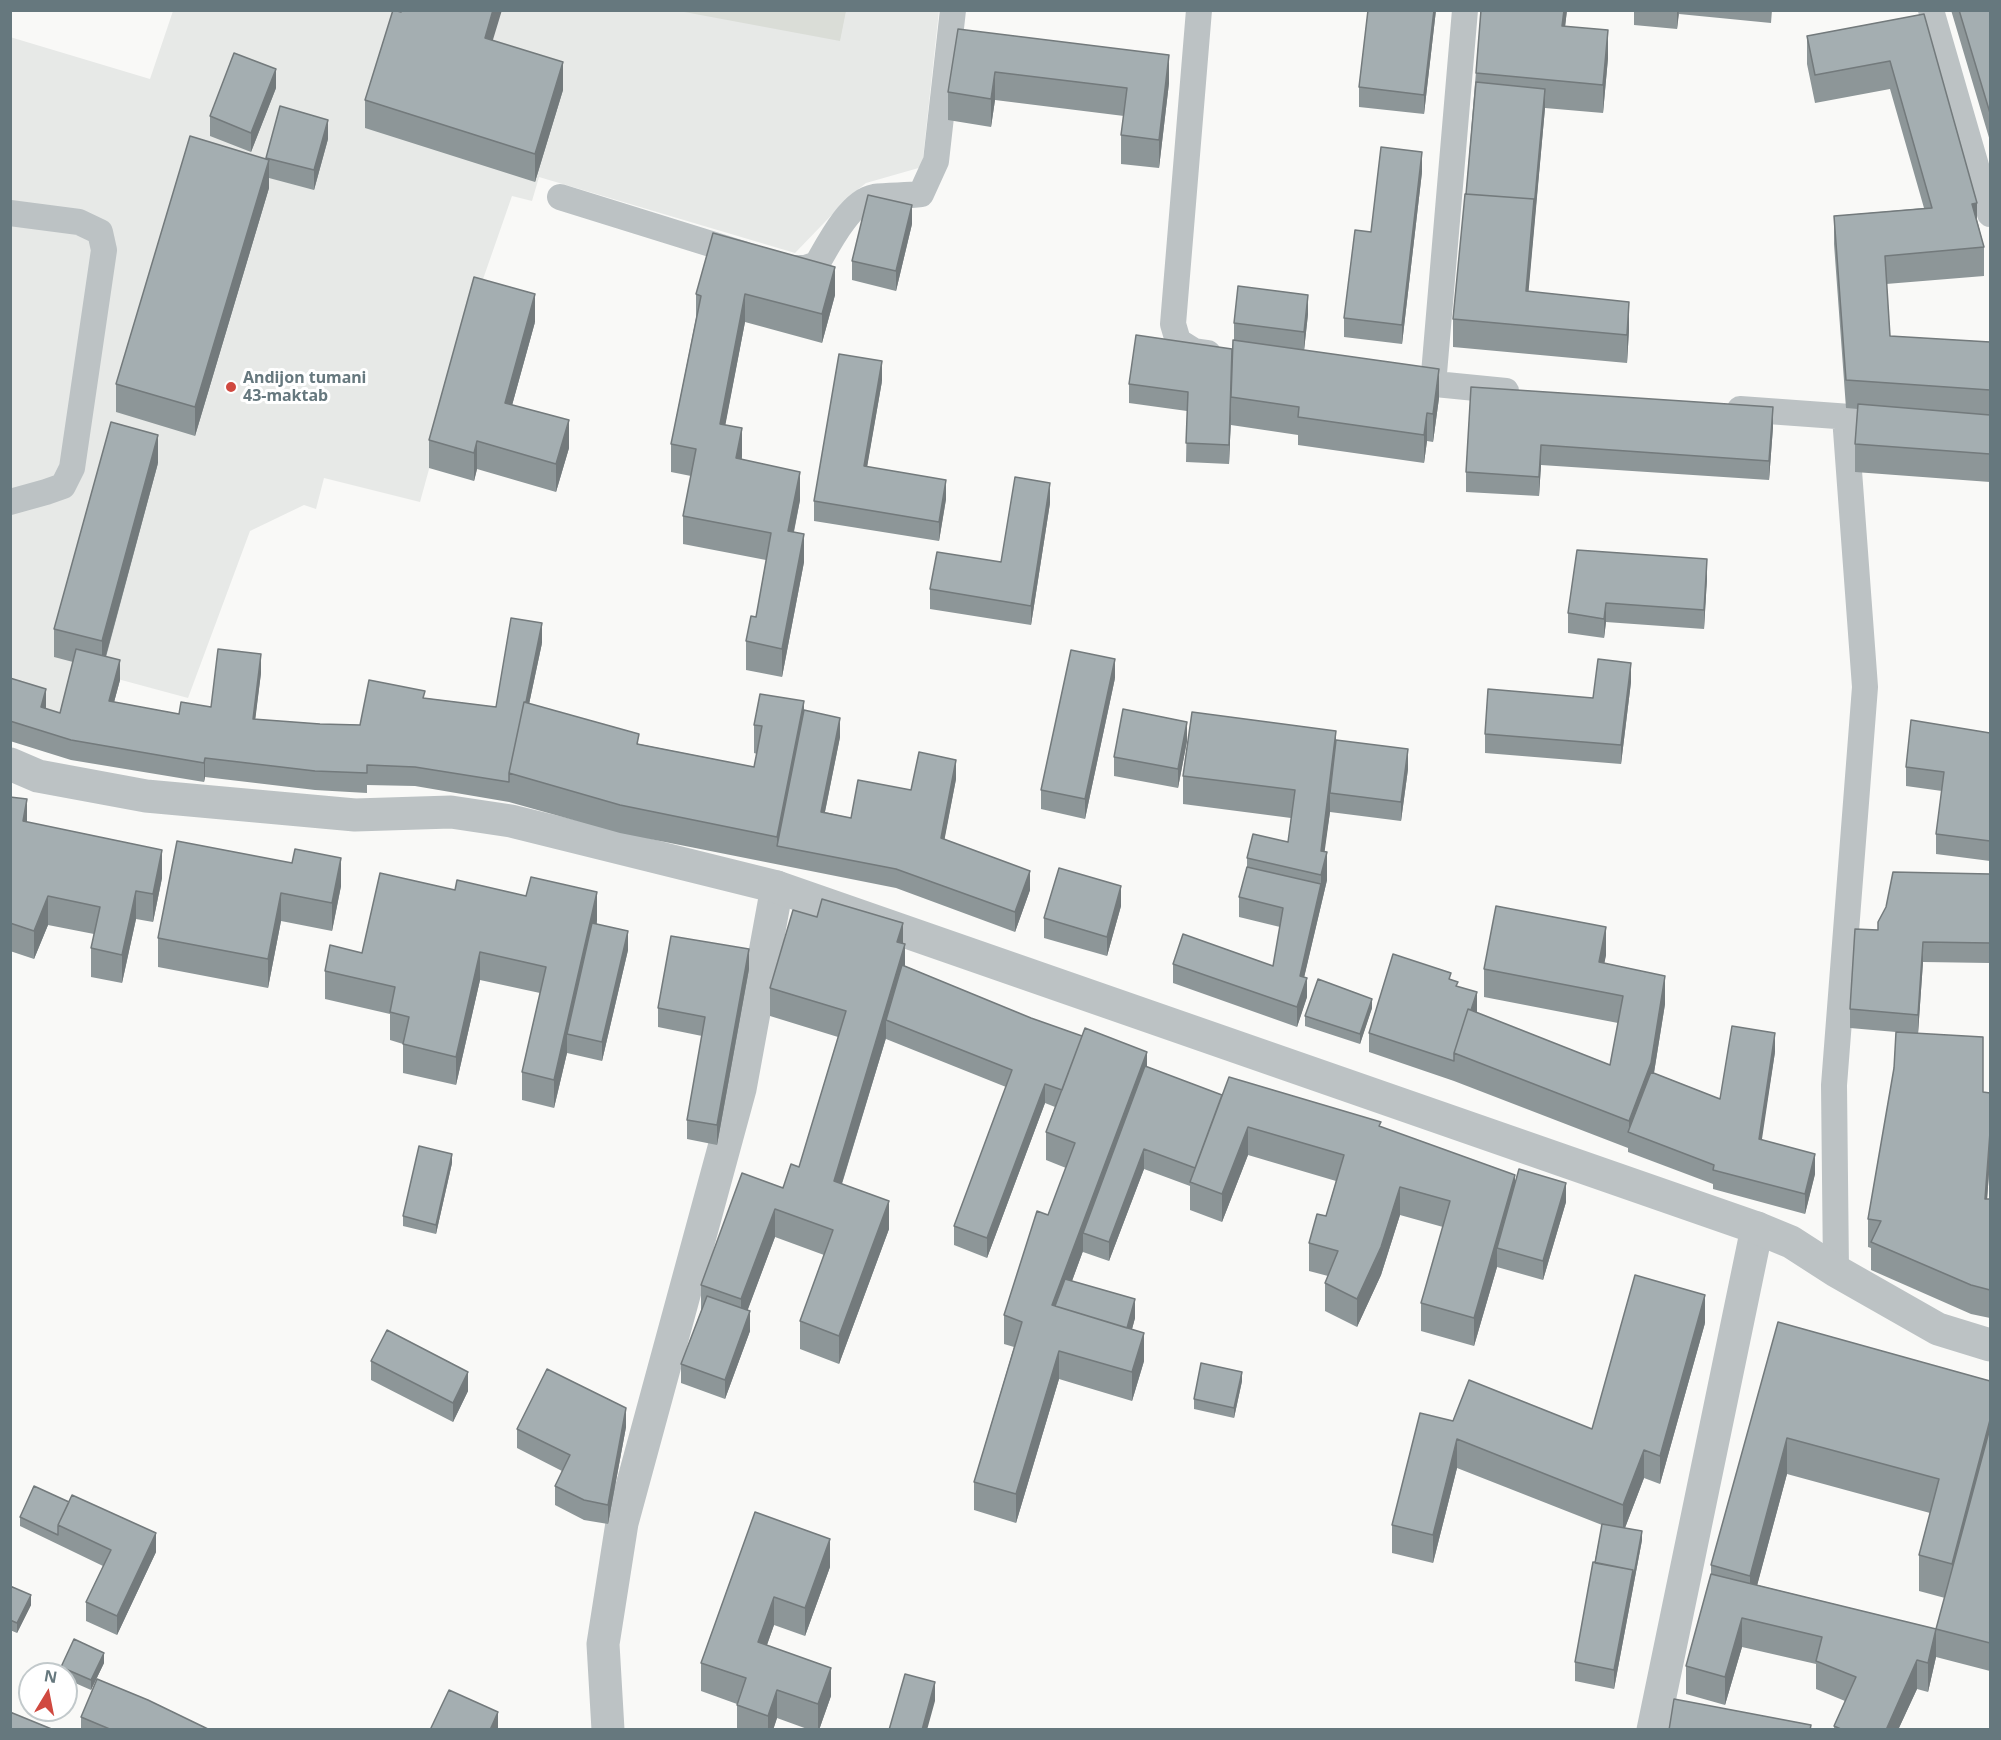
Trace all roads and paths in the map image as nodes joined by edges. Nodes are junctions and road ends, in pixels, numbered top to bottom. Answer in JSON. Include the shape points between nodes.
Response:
{"nodes":[{"id":1,"x":953,"y":10,"type":"edge"},
{"id":2,"x":1198,"y":10,"type":"edge"},
{"id":3,"x":1465,"y":10,"type":"edge"},
{"id":4,"x":1930,"y":10,"type":"edge"},
{"id":5,"x":560,"y":197,"type":"dead end"},
{"id":6,"x":10,"y":213,"type":"edge"},
{"id":7,"x":1990,"y":214,"type":"edge"},
{"id":8,"x":1228,"y":356,"type":"edge"},
{"id":9,"x":1387,"y":379,"type":"edge"},
{"id":10,"x":1433,"y":385,"type":"junction"},
{"id":11,"x":1527,"y":392,"type":"edge"},
{"id":12,"x":1715,"y":407,"type":"edge"},
{"id":13,"x":1845,"y":417,"type":"junction"},
{"id":14,"x":1912,"y":422,"type":"edge"},
{"id":15,"x":10,"y":502,"type":"edge"},
{"id":16,"x":10,"y":764,"type":"edge"},
{"id":17,"x":777,"y":887,"type":"junction"},
{"id":18,"x":1757,"y":1228,"type":"junction"},
{"id":19,"x":1836,"y":1271,"type":"junction"},
{"id":20,"x":1990,"y":1345,"type":"edge"},
{"id":21,"x":608,"y":1730,"type":"edge"},
{"id":22,"x":1653,"y":1730,"type":"edge"}],
"edges":[{"from":1,"to":5,"type":"lane","via":[[936,161],[921,194],[872,197],[861,203],[841,224],[816,264],[785,268]]},
{"from":2,"to":8,"type":"lane","via":[[1173,324],[1178,341],[1194,351]]},
{"from":3,"to":10,"type":"lane"},
{"from":4,"to":7,"type":"lane"},
{"from":6,"to":15,"type":"lane","via":[[79,222],[100,232],[104,250],[72,468],[63,486]]},
{"from":9,"to":10,"type":"lane"},
{"from":10,"to":11,"type":"lane"},
{"from":12,"to":13,"type":"lane"},
{"from":13,"to":14,"type":"lane"},
{"from":13,"to":19,"type":"lane","via":[[1865,687],[1834,1085]]},
{"from":16,"to":17,"type":"street","via":[[38,776],[146,796],[355,816],[451,812],[512,821]]},
{"from":17,"to":18,"type":"street"},
{"from":17,"to":21,"type":"street","via":[[740,1089],[622,1523],[603,1644]]},
{"from":18,"to":19,"type":"street","via":[[1791,1242]]},
{"from":18,"to":22,"type":"street"},
{"from":19,"to":20,"type":"street","via":[[1938,1329]]}]}
